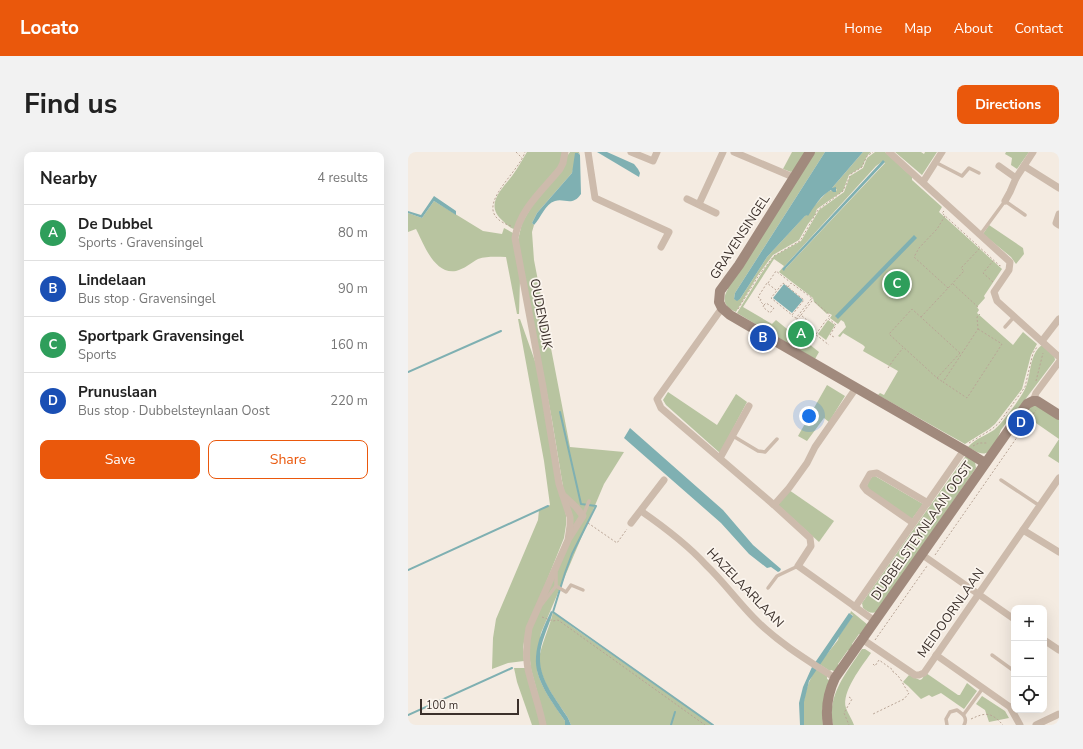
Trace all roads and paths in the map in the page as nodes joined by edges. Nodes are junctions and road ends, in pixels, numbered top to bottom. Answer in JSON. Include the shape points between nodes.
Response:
{"nodes":[{"id":1,"x":516,"y":152,"type":"edge"},
{"id":2,"x":525,"y":152,"type":"edge"},
{"id":3,"x":565,"y":152,"type":"edge"},
{"id":4,"x":588,"y":152,"type":"edge"},
{"id":5,"x":631,"y":152,"type":"edge"},
{"id":6,"x":657,"y":152,"type":"edge"},
{"id":7,"x":722,"y":152,"type":"edge"},
{"id":8,"x":734,"y":152,"type":"edge"},
{"id":9,"x":810,"y":152,"type":"edge"},
{"id":10,"x":873,"y":152,"type":"edge"},
{"id":11,"x":889,"y":152,"type":"edge"},
{"id":12,"x":942,"y":152,"type":"edge"},
{"id":13,"x":1033,"y":152,"type":"edge"},
{"id":14,"x":523,"y":158,"type":"junction"},
{"id":15,"x":935,"y":162,"type":"junction"},
{"id":16,"x":998,"y":166,"type":"dead end"},
{"id":17,"x":1024,"y":166,"type":"junction"},
{"id":18,"x":979,"y":173,"type":"dead end"},
{"id":19,"x":793,"y":177,"type":"junction"},
{"id":20,"x":1016,"y":178,"type":"junction"},
{"id":21,"x":923,"y":182,"type":"junction"},
{"id":22,"x":1059,"y":188,"type":"edge"},
{"id":23,"x":687,"y":199,"type":"dead end"},
{"id":24,"x":1005,"y":201,"type":"junction"},
{"id":25,"x":699,"y":204,"type":"junction"},
{"id":26,"x":949,"y":206,"type":"junction"},
{"id":27,"x":716,"y":213,"type":"dead end"},
{"id":28,"x":1059,"y":214,"type":"edge"},
{"id":29,"x":1025,"y":215,"type":"dead end"},
{"id":30,"x":945,"y":216,"type":"junction"},
{"id":31,"x":1059,"y":225,"type":"edge"},
{"id":32,"x":517,"y":229,"type":"junction"},
{"id":33,"x":980,"y":235,"type":"junction"},
{"id":34,"x":661,"y":248,"type":"dead end"},
{"id":35,"x":980,"y":248,"type":"junction"},
{"id":36,"x":994,"y":260,"type":"junction"},
{"id":37,"x":1000,"y":266,"type":"dead end"},
{"id":38,"x":767,"y":283,"type":"junction"},
{"id":39,"x":791,"y":283,"type":"junction"},
{"id":40,"x":995,"y":283,"type":"dead end"},
{"id":41,"x":952,"y":284,"type":"junction"},
{"id":42,"x":788,"y":287,"type":"junction"},
{"id":43,"x":948,"y":288,"type":"junction"},
{"id":44,"x":777,"y":291,"type":"junction"},
{"id":45,"x":812,"y":298,"type":"junction"},
{"id":46,"x":815,"y":302,"type":"dead end"},
{"id":47,"x":764,"y":305,"type":"junction"},
{"id":48,"x":722,"y":308,"type":"junction"},
{"id":49,"x":979,"y":308,"type":"dead end"},
{"id":50,"x":980,"y":314,"type":"dead end"},
{"id":51,"x":792,"y":315,"type":"junction"},
{"id":52,"x":800,"y":315,"type":"junction"},
{"id":53,"x":733,"y":317,"type":"junction"},
{"id":54,"x":921,"y":317,"type":"junction"},
{"id":55,"x":1014,"y":317,"type":"junction"},
{"id":56,"x":796,"y":318,"type":"junction"},
{"id":57,"x":828,"y":318,"type":"junction"},
{"id":58,"x":1059,"y":319,"type":"edge"},
{"id":59,"x":1005,"y":327,"type":"dead end"},
{"id":60,"x":978,"y":329,"type":"junction"},
{"id":61,"x":816,"y":334,"type":"junction"},
{"id":62,"x":834,"y":337,"type":"dead end"},
{"id":63,"x":1044,"y":343,"type":"junction"},
{"id":64,"x":829,"y":345,"type":"dead end"},
{"id":65,"x":904,"y":348,"type":"junction"},
{"id":66,"x":961,"y":353,"type":"junction"},
{"id":67,"x":1059,"y":357,"type":"edge"},
{"id":68,"x":1059,"y":362,"type":"edge"},
{"id":69,"x":888,"y":368,"type":"dead end"},
{"id":70,"x":937,"y":378,"type":"junction"},
{"id":71,"x":944,"y":382,"type":"junction"},
{"id":72,"x":856,"y":388,"type":"junction"},
{"id":73,"x":1039,"y":388,"type":"junction"},
{"id":74,"x":1037,"y":402,"type":"junction"},
{"id":75,"x":749,"y":406,"type":"dead end"},
{"id":76,"x":1059,"y":415,"type":"edge"},
{"id":77,"x":733,"y":436,"type":"junction"},
{"id":78,"x":777,"y":439,"type":"dead end"},
{"id":79,"x":964,"y":450,"type":"junction"},
{"id":80,"x":720,"y":458,"type":"junction"},
{"id":81,"x":985,"y":463,"type":"junction"},
{"id":82,"x":1059,"y":479,"type":"edge"},
{"id":83,"x":664,"y":480,"type":"dead end"},
{"id":84,"x":1001,"y":480,"type":"dead end"},
{"id":85,"x":562,"y":494,"type":"junction"},
{"id":86,"x":589,"y":501,"type":"dead end"},
{"id":87,"x":928,"y":503,"type":"junction"},
{"id":88,"x":774,"y":505,"type":"junction"},
{"id":89,"x":1040,"y":506,"type":"junction"},
{"id":90,"x":641,"y":511,"type":"junction"},
{"id":91,"x":584,"y":519,"type":"junction"},
{"id":92,"x":631,"y":523,"type":"joint"},
{"id":93,"x":911,"y":526,"type":"junction"},
{"id":94,"x":1023,"y":530,"type":"junction"},
{"id":95,"x":568,"y":540,"type":"junction"},
{"id":96,"x":929,"y":543,"type":"junction"},
{"id":97,"x":1059,"y":552,"type":"edge"},
{"id":98,"x":921,"y":554,"type":"junction"},
{"id":99,"x":931,"y":561,"type":"junction"},
{"id":100,"x":556,"y":566,"type":"junction"},
{"id":101,"x":798,"y":566,"type":"junction"},
{"id":102,"x":558,"y":588,"type":"junction"},
{"id":103,"x":768,"y":588,"type":"dead end"},
{"id":104,"x":583,"y":590,"type":"dead end"},
{"id":105,"x":978,"y":594,"type":"junction"},
{"id":106,"x":855,"y":607,"type":"junction"},
{"id":107,"x":538,"y":609,"type":"junction"},
{"id":108,"x":1011,"y":617,"type":"edge"},
{"id":109,"x":546,"y":618,"type":"dead end"},
{"id":110,"x":875,"y":621,"type":"junction"},
{"id":111,"x":862,"y":639,"type":"junction"},
{"id":112,"x":1046,"y":641,"type":"edge"},
{"id":113,"x":872,"y":645,"type":"junction"},
{"id":114,"x":1059,"y":650,"type":"edge"},
{"id":115,"x":936,"y":655,"type":"junction"},
{"id":116,"x":992,"y":656,"type":"dead end"},
{"id":117,"x":873,"y":664,"type":"dead end"},
{"id":118,"x":1011,"y":669,"type":"edge"},
{"id":119,"x":835,"y":678,"type":"junction"},
{"id":120,"x":984,"y":688,"type":"junction"},
{"id":121,"x":849,"y":697,"type":"dead end"},
{"id":122,"x":1011,"y":704,"type":"edge"},
{"id":123,"x":1015,"y":713,"type":"edge"},
{"id":124,"x":874,"y":714,"type":"dead end"},
{"id":125,"x":964,"y":714,"type":"junction"},
{"id":126,"x":1059,"y":714,"type":"edge"},
{"id":127,"x":965,"y":724,"type":"edge"},
{"id":128,"x":543,"y":725,"type":"edge"},
{"id":129,"x":705,"y":725,"type":"edge"},
{"id":130,"x":828,"y":725,"type":"edge"},
{"id":131,"x":849,"y":725,"type":"edge"},
{"id":132,"x":947,"y":725,"type":"edge"},
{"id":133,"x":1003,"y":725,"type":"edge"},
{"id":134,"x":1020,"y":725,"type":"edge"},
{"id":135,"x":1036,"y":725,"type":"edge"}],
"edges":[{"from":1,"to":14,"type":"path"},
{"from":2,"to":14,"type":"path"},
{"from":3,"to":32,"type":"street","name":"OUDENDIJK","via":[[564,163],[529,205]]},
{"from":4,"to":34,"type":"street","via":[[596,198],[669,232]]},
{"from":5,"to":6,"type":"street","via":[[653,161]]},
{"from":7,"to":25,"type":"street"},
{"from":8,"to":19,"type":"street"},
{"from":9,"to":19,"type":"street","name":"GRAVENSINGEL"},
{"from":10,"to":53,"type":"path","via":[[867,156],[863,166],[851,174],[844,191],[818,210],[800,240],[774,256]]},
{"from":11,"to":21,"type":"street"},
{"from":12,"to":15,"type":"street"},
{"from":13,"to":17,"type":"street"},
{"from":14,"to":32,"type":"path","via":[[498,191],[492,211],[498,220]]},
{"from":15,"to":18,"type":"lane","via":[[962,176],[969,168]]},
{"from":15,"to":21,"type":"street"},
{"from":16,"to":20,"type":"street"},
{"from":17,"to":20,"type":"street"},
{"from":17,"to":22,"type":"street"},
{"from":19,"to":48,"type":"street","name":"GRAVENSINGEL","via":[[720,291],[719,302]]},
{"from":20,"to":24,"type":"street"},
{"from":21,"to":26,"type":"street"},
{"from":23,"to":25,"type":"street"},
{"from":24,"to":29,"type":"lane"},
{"from":24,"to":33,"type":"lane"},
{"from":25,"to":27,"type":"street"},
{"from":26,"to":30,"type":"path","via":[[942,213]]},
{"from":26,"to":33,"type":"street"},
{"from":28,"to":31,"type":"street","via":[[1056,223]]},
{"from":30,"to":35,"type":"path"},
{"from":30,"to":43,"type":"path","via":[[914,257]]},
{"from":32,"to":85,"type":"street","name":"OUDENDIJK","via":[[515,238],[519,264]]},
{"from":33,"to":55,"type":"street","via":[[1010,264],[1009,270],[994,292],[997,301]]},
{"from":35,"to":36,"type":"path"},
{"from":35,"to":41,"type":"path","via":[[961,268],[964,271]]},
{"from":36,"to":37,"type":"path"},
{"from":36,"to":40,"type":"path","via":[[983,273]]},
{"from":38,"to":39,"type":"path","via":[[776,271]]},
{"from":38,"to":44,"type":"path"},
{"from":38,"to":47,"type":"path","via":[[758,297]]},
{"from":39,"to":42,"type":"path"},
{"from":39,"to":45,"type":"path"},
{"from":41,"to":43,"type":"path"},
{"from":41,"to":49,"type":"path"},
{"from":42,"to":44,"type":"path","via":[[783,283]]},
{"from":42,"to":51,"type":"path","via":[[804,300]]},
{"from":43,"to":54,"type":"path"},
{"from":44,"to":51,"type":"path","via":[[771,298]]},
{"from":45,"to":52,"type":"path"},
{"from":45,"to":56,"type":"path"},
{"from":46,"to":57,"type":"path","via":[[830,315]]},
{"from":47,"to":47,"type":"path","via":[[770,313],[774,308],[766,303]]},
{"from":48,"to":53,"type":"street"},
{"from":48,"to":80,"type":"street","via":[[657,400],[661,408]]},
{"from":50,"to":60,"type":"path"},
{"from":51,"to":56,"type":"path"},
{"from":52,"to":56,"type":"path"},
{"from":52,"to":61,"type":"path","via":[[809,322],[806,327]]},
{"from":53,"to":72,"type":"street"},
{"from":54,"to":65,"type":"path","via":[[912,309],[889,334]]},
{"from":54,"to":66,"type":"path"},
{"from":55,"to":59,"type":"lane"},
{"from":55,"to":63,"type":"street"},
{"from":57,"to":61,"type":"path"},
{"from":57,"to":62,"type":"path","via":[[836,325],[830,335]]},
{"from":58,"to":63,"type":"street"},
{"from":60,"to":66,"type":"path"},
{"from":60,"to":71,"type":"path","via":[[1002,344],[968,398]]},
{"from":61,"to":64,"type":"path"},
{"from":63,"to":67,"type":"street"},
{"from":63,"to":73,"type":"path","via":[[1036,379]]},
{"from":63,"to":79,"type":"path","name":"DUBBELSTEYNLAAN OOST","via":[[1033,353],[1025,387],[999,423],[969,442]]},
{"from":65,"to":69,"type":"path"},
{"from":65,"to":70,"type":"path"},
{"from":66,"to":70,"type":"path"},
{"from":66,"to":71,"type":"path"},
{"from":68,"to":73,"type":"street","name":"DUBBELSTEYNLAAN OOST"},
{"from":70,"to":71,"type":"path"},
{"from":72,"to":79,"type":"street"},
{"from":72,"to":88,"type":"street","via":[[815,447],[807,463]]},
{"from":73,"to":74,"type":"street","name":"DUBBELSTEYNLAAN OOST","via":[[1036,393]]},
{"from":74,"to":76,"type":"street"},
{"from":74,"to":81,"type":"street","name":"DUBBELSTEYNLAAN OOST","via":[[1027,404]]},
{"from":74,"to":99,"type":"path","name":"DUBBELSTEYNLAAN OOST"},
{"from":75,"to":77,"type":"street"},
{"from":77,"to":78,"type":"lane","via":[[758,451],[765,452]]},
{"from":77,"to":80,"type":"street"},
{"from":79,"to":81,"type":"street"},
{"from":79,"to":87,"type":"street","name":"DUBBELSTEYNLAAN OOST"},
{"from":80,"to":88,"type":"street"},
{"from":81,"to":96,"type":"street","name":"DUBBELSTEYNLAAN OOST"},
{"from":82,"to":89,"type":"street","name":"MEIDOORNLAAN"},
{"from":83,"to":90,"type":"street"},
{"from":84,"to":89,"type":"lane"},
{"from":85,"to":91,"type":"street"},
{"from":85,"to":95,"type":"street","name":"OUDENDIJK","via":[[570,517]]},
{"from":86,"to":91,"type":"lane"},
{"from":87,"to":93,"type":"street","name":"DUBBELSTEYNLAAN OOST"},
{"from":87,"to":93,"type":"street","name":"DUBBELSTEYNLAAN OOST","via":[[877,473],[870,474],[863,486],[867,492]]},
{"from":88,"to":101,"type":"street","via":[[810,538],[811,546]]},
{"from":89,"to":94,"type":"street","name":"MEIDOORNLAAN"},
{"from":90,"to":92,"type":"street"},
{"from":90,"to":119,"type":"street","name":"HAZELAARLAAN","via":[[694,552],[759,624],[775,638]]},
{"from":91,"to":92,"type":"path","via":[[617,543]]},
{"from":91,"to":95,"type":"street","name":"OUDENDIJK"},
{"from":93,"to":96,"type":"path"},
{"from":93,"to":106,"type":"street","name":"DUBBELSTEYNLAAN OOST"},
{"from":94,"to":97,"type":"street"},
{"from":94,"to":105,"type":"street","name":"MEIDOORNLAAN"},
{"from":95,"to":100,"type":"street","name":"OUDENDIJK"},
{"from":96,"to":98,"type":"street","name":"DUBBELSTEYNLAAN OOST"},
{"from":98,"to":99,"type":"street"},
{"from":98,"to":110,"type":"street","name":"DUBBELSTEYNLAAN OOST"},
{"from":99,"to":105,"type":"street"},
{"from":99,"to":113,"type":"path","name":"DUBBELSTEYNLAAN OOST"},
{"from":100,"to":102,"type":"lane"},
{"from":100,"to":107,"type":"street","name":"OUDENDIJK"},
{"from":101,"to":103,"type":"lane","via":[[777,576]]},
{"from":101,"to":106,"type":"street"},
{"from":102,"to":104,"type":"lane","via":[[566,592],[571,585]]},
{"from":102,"to":107,"type":"lane"},
{"from":105,"to":108,"type":"street"},
{"from":105,"to":115,"type":"street","name":"MEIDOORNLAAN"},
{"from":106,"to":110,"type":"street"},
{"from":107,"to":128,"type":"street","name":"OUDENDIJK","via":[[529,628],[527,662]]},
{"from":109,"to":129,"type":"path","via":[[558,620]]},
{"from":110,"to":111,"type":"street","name":"DUBBELSTEYNLAAN OOST"},
{"from":111,"to":113,"type":"street","name":"MEIDOORNLAAN"},
{"from":111,"to":119,"type":"street","name":"DUBBELSTEYNLAAN OOST"},
{"from":112,"to":114,"type":"street"},
{"from":113,"to":115,"type":"street","name":"MEIDOORNLAAN","via":[[919,676]]},
{"from":115,"to":120,"type":"street"},
{"from":116,"to":118,"type":"lane"},
{"from":117,"to":124,"type":"path","via":[[875,666],[879,660],[893,670],[909,693],[904,699]]},
{"from":119,"to":130,"type":"street","name":"DUBBELSTEYNLAAN OOST","via":[[827,707]]},
{"from":120,"to":122,"type":"street"},
{"from":120,"to":125,"type":"lane"},
{"from":121,"to":131,"type":"path","via":[[852,699],[844,713]]},
{"from":123,"to":134,"type":"street"},
{"from":125,"to":127,"type":"lane"},
{"from":125,"to":132,"type":"lane","via":[[957,710],[950,712],[946,719]]},
{"from":126,"to":135,"type":"street"},
{"from":127,"to":133,"type":"path","via":[[983,714],[990,714]]}]}
